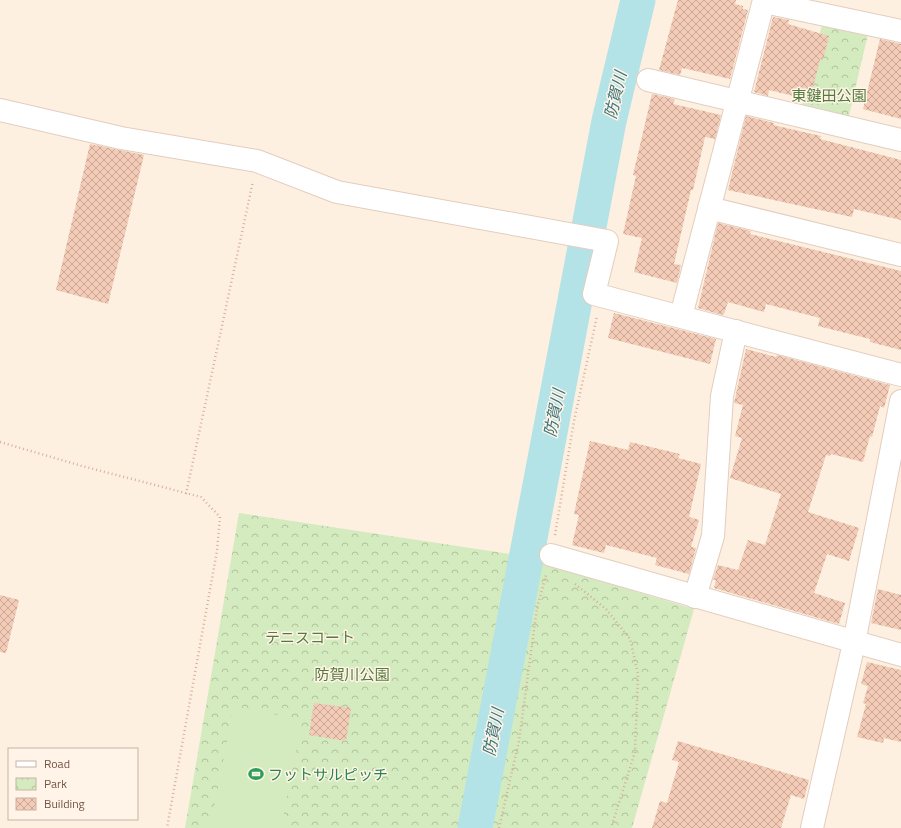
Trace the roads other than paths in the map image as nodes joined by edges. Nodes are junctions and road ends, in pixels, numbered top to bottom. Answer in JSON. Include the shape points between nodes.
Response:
{"nodes":[{"id":1,"x":764,"y":1,"type":"edge"},
{"id":2,"x":901,"y":31,"type":"edge"},
{"id":3,"x":648,"y":80,"type":"dead end"},
{"id":4,"x":737,"y":101,"type":"junction"},
{"id":5,"x":0,"y":110,"type":"edge"},
{"id":6,"x":901,"y":140,"type":"edge"},
{"id":7,"x":709,"y":208,"type":"junction"},
{"id":8,"x":901,"y":255,"type":"edge"},
{"id":9,"x":681,"y":316,"type":"junction"},
{"id":10,"x":736,"y":331,"type":"junction"},
{"id":11,"x":901,"y":375,"type":"edge"},
{"id":12,"x":901,"y":401,"type":"edge"},
{"id":13,"x":551,"y":555,"type":"road end"},
{"id":14,"x":695,"y":597,"type":"junction"},
{"id":15,"x":854,"y":643,"type":"junction"},
{"id":16,"x":901,"y":655,"type":"edge"},
{"id":17,"x":812,"y":828,"type":"edge"}],
"edges":[{"from":1,"to":2,"type":"street"},
{"from":1,"to":4,"type":"street"},
{"from":3,"to":4,"type":"street"},
{"from":4,"to":6,"type":"street"},
{"from":4,"to":7,"type":"street"},
{"from":5,"to":9,"type":"street","via":[[121,138],[257,161],[337,192],[607,242],[594,294]]},
{"from":7,"to":8,"type":"street"},
{"from":7,"to":9,"type":"street"},
{"from":9,"to":10,"type":"street"},
{"from":10,"to":11,"type":"street"},
{"from":10,"to":14,"type":"street","via":[[722,396],[713,536]]},
{"from":12,"to":15,"type":"street"},
{"from":13,"to":14,"type":"street"},
{"from":14,"to":15,"type":"street"},
{"from":15,"to":16,"type":"street"},
{"from":15,"to":17,"type":"street"}]}
